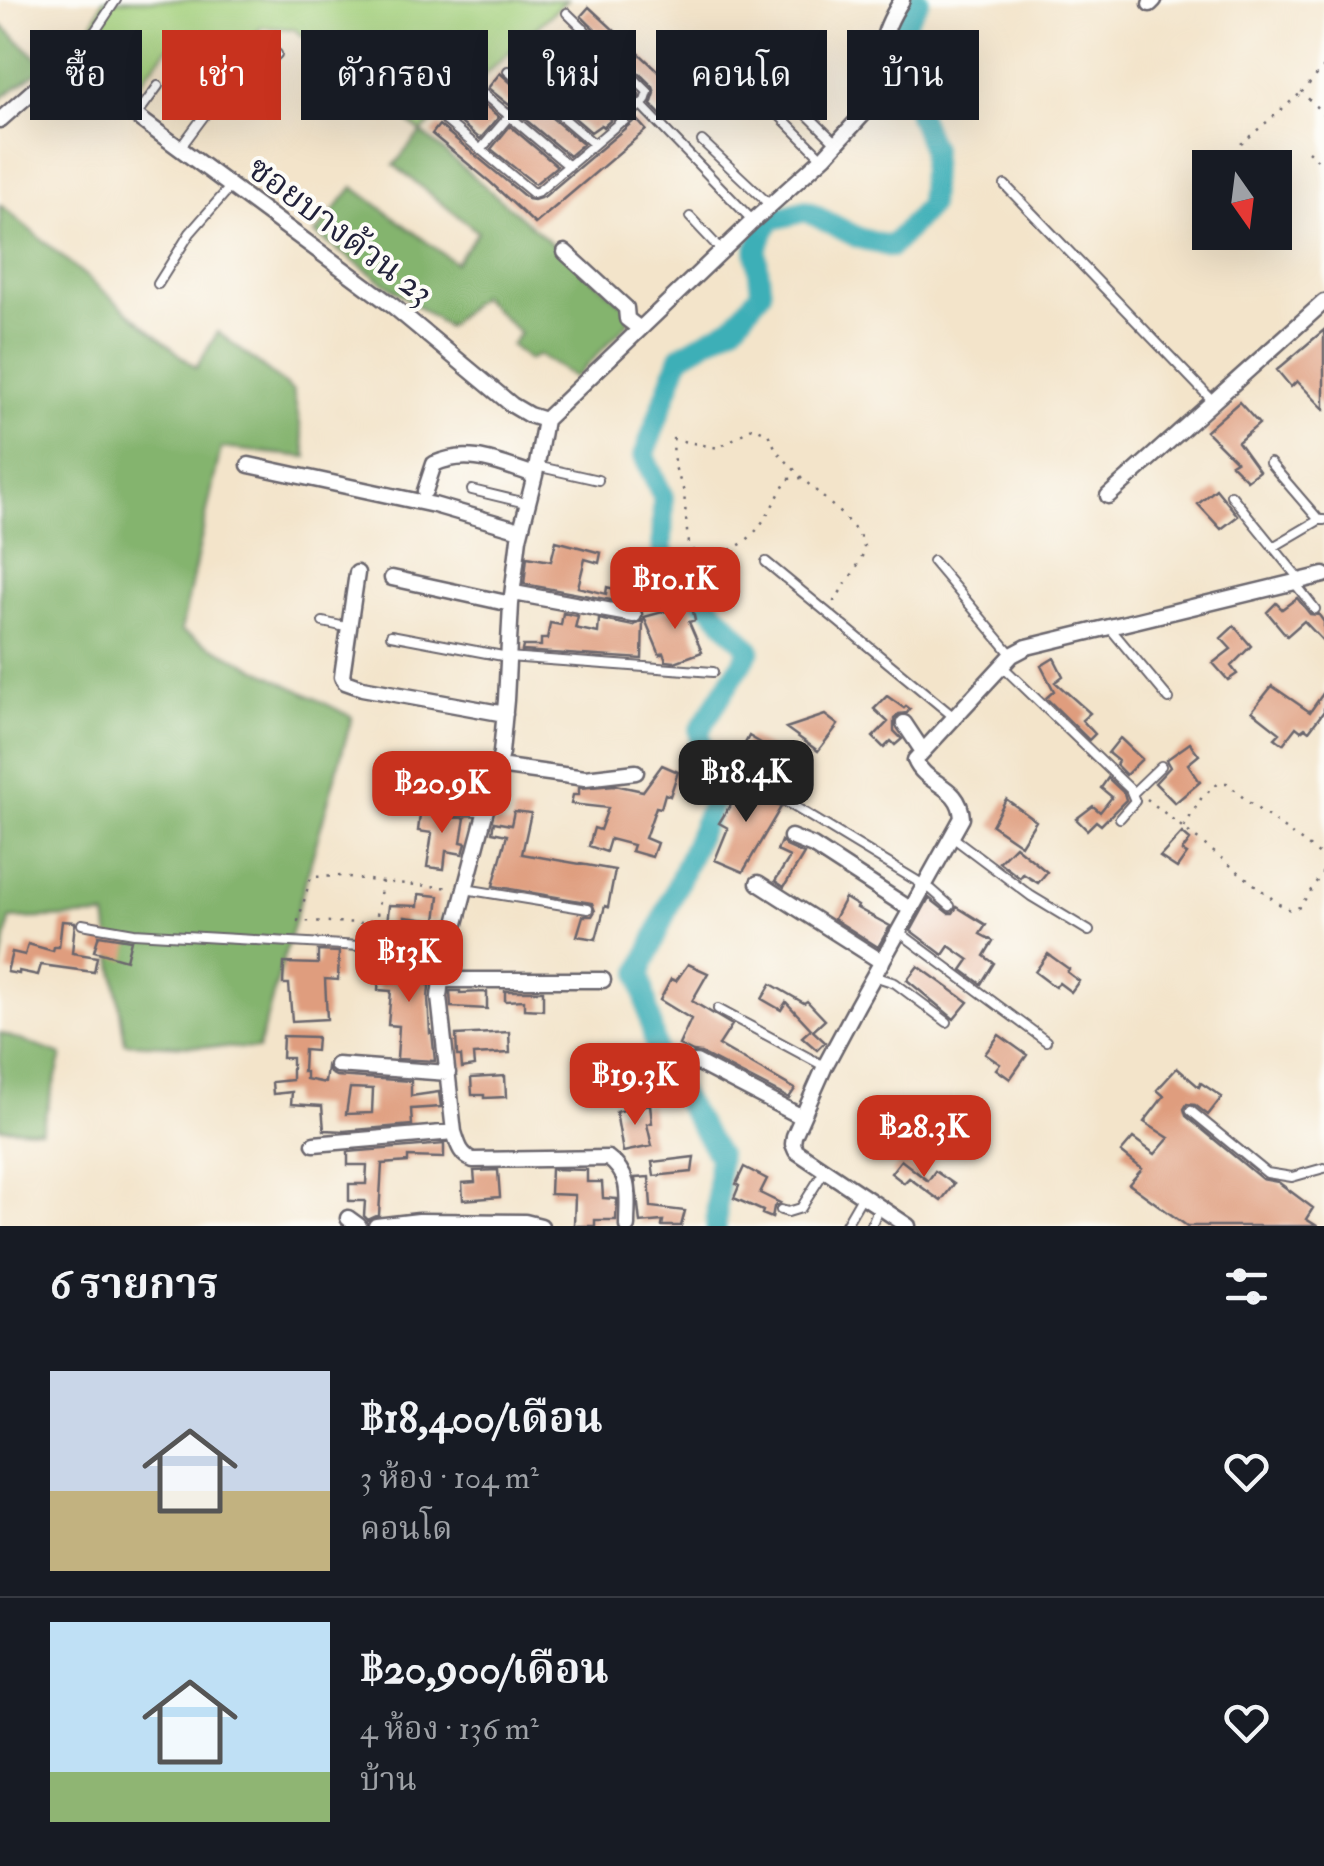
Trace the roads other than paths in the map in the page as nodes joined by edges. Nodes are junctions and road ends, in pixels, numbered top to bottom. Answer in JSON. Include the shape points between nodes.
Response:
{"nodes":[{"id":1,"x":116,"y":0,"type":"edge"},
{"id":2,"x":902,"y":0,"type":"edge"},
{"id":3,"x":567,"y":14,"type":"dead end"},
{"id":4,"x":584,"y":29,"type":"joint"},
{"id":5,"x":96,"y":30,"type":"edge"},
{"id":6,"x":158,"y":86,"type":"dead end"},
{"id":7,"x":30,"y":93,"type":"edge"},
{"id":8,"x":488,"y":98,"type":"edge"},
{"id":9,"x":641,"y":105,"type":"junction"},
{"id":10,"x":142,"y":108,"type":"edge"},
{"id":11,"x":508,"y":114,"type":"edge"},
{"id":12,"x":508,"y":118,"type":"edge"},
{"id":13,"x":0,"y":120,"type":"edge"},
{"id":14,"x":142,"y":120,"type":"edge"},
{"id":15,"x":201,"y":120,"type":"edge"},
{"id":16,"x":446,"y":120,"type":"dead end"},
{"id":17,"x":515,"y":120,"type":"edge"},
{"id":18,"x":565,"y":120,"type":"edge"},
{"id":19,"x":784,"y":120,"type":"edge"},
{"id":20,"x":813,"y":120,"type":"edge"},
{"id":21,"x":624,"y":121,"type":"joint"},
{"id":22,"x":702,"y":140,"type":"dead end"},
{"id":23,"x":594,"y":144,"type":"junction"},
{"id":24,"x":837,"y":144,"type":"junction"},
{"id":25,"x":180,"y":148,"type":"junction"},
{"id":26,"x":481,"y":149,"type":"junction"},
{"id":27,"x":822,"y":159,"type":"junction"},
{"id":28,"x":569,"y":166,"type":"junction"},
{"id":29,"x":1005,"y":185,"type":"dead end"},
{"id":30,"x":232,"y":186,"type":"junction"},
{"id":31,"x":770,"y":206,"type":"junction"},
{"id":32,"x":690,"y":217,"type":"dead end"},
{"id":33,"x":754,"y":220,"type":"junction"},
{"id":34,"x":722,"y":250,"type":"junction"},
{"id":35,"x":565,"y":252,"type":"dead end"},
{"id":36,"x":158,"y":284,"type":"dead end"},
{"id":37,"x":1324,"y":302,"type":"edge"},
{"id":38,"x":640,"y":329,"type":"junction"},
{"id":39,"x":1213,"y":401,"type":"junction"},
{"id":40,"x":545,"y":420,"type":"junction"},
{"id":41,"x":1270,"y":463,"type":"dead end"},
{"id":42,"x":249,"y":464,"type":"dead end"},
{"id":43,"x":536,"y":470,"type":"junction"},
{"id":44,"x":598,"y":480,"type":"dead end"},
{"id":45,"x":425,"y":490,"type":"dead end"},
{"id":46,"x":472,"y":490,"type":"dead end"},
{"id":47,"x":1231,"y":494,"type":"dead end"},
{"id":48,"x":1108,"y":496,"type":"dead end"},
{"id":49,"x":526,"y":503,"type":"junction"},
{"id":50,"x":1321,"y":520,"type":"edge"},
{"id":51,"x":520,"y":530,"type":"junction"},
{"id":52,"x":1273,"y":547,"type":"junction"},
{"id":53,"x":933,"y":561,"type":"dead end"},
{"id":54,"x":766,"y":562,"type":"dead end"},
{"id":55,"x":357,"y":573,"type":"dead end"},
{"id":56,"x":1324,"y":574,"type":"edge"},
{"id":57,"x":392,"y":578,"type":"dead end"},
{"id":58,"x":1297,"y":581,"type":"junction"},
{"id":59,"x":512,"y":598,"type":"junction"},
{"id":60,"x":1315,"y":609,"type":"dead end"},
{"id":61,"x":634,"y":616,"type":"dead end"},
{"id":62,"x":323,"y":622,"type":"dead end"},
{"id":63,"x":1108,"y":627,"type":"junction"},
{"id":64,"x":350,"y":628,"type":"junction"},
{"id":65,"x":390,"y":635,"type":"dead end"},
{"id":66,"x":508,"y":657,"type":"junction"},
{"id":67,"x":1007,"y":661,"type":"junction"},
{"id":68,"x":713,"y":672,"type":"dead end"},
{"id":69,"x":1169,"y":699,"type":"dead end"},
{"id":70,"x":504,"y":714,"type":"junction"},
{"id":71,"x":954,"y":717,"type":"junction"},
{"id":72,"x":904,"y":723,"type":"dead end"},
{"id":73,"x":922,"y":750,"type":"junction"},
{"id":74,"x":499,"y":760,"type":"junction"},
{"id":75,"x":736,"y":766,"type":"dead end"},
{"id":76,"x":1161,"y":766,"type":"dead end"},
{"id":77,"x":636,"y":772,"type":"dead end"},
{"id":78,"x":1134,"y":796,"type":"junction"},
{"id":79,"x":438,"y":810,"type":"dead end"},
{"id":80,"x":486,"y":811,"type":"junction"},
{"id":81,"x":1120,"y":818,"type":"dead end"},
{"id":82,"x":951,"y":836,"type":"junction"},
{"id":83,"x":791,"y":837,"type":"dead end"},
{"id":84,"x":758,"y":883,"type":"dead end"},
{"id":85,"x":923,"y":884,"type":"junction"},
{"id":86,"x":465,"y":889,"type":"junction"},
{"id":87,"x":950,"y":906,"type":"dead end"},
{"id":88,"x":588,"y":909,"type":"dead end"},
{"id":89,"x":910,"y":909,"type":"junction"},
{"id":90,"x":82,"y":924,"type":"dead end"},
{"id":91,"x":1088,"y":931,"type":"dead end"},
{"id":92,"x":900,"y":932,"type":"junction"},
{"id":93,"x":447,"y":952,"type":"junction"},
{"id":94,"x":878,"y":969,"type":"junction"},
{"id":95,"x":440,"y":980,"type":"junction"},
{"id":96,"x":603,"y":980,"type":"dead end"},
{"id":97,"x":718,"y":1008,"type":"dead end"},
{"id":98,"x":948,"y":1022,"type":"dead end"},
{"id":99,"x":1046,"y":1041,"type":"dead end"},
{"id":100,"x":696,"y":1062,"type":"dead end"},
{"id":101,"x":338,"y":1065,"type":"dead end"},
{"id":102,"x":825,"y":1066,"type":"junction"},
{"id":103,"x":448,"y":1073,"type":"junction"},
{"id":104,"x":1191,"y":1111,"type":"dead end"},
{"id":105,"x":802,"y":1118,"type":"junction"},
{"id":106,"x":454,"y":1132,"type":"junction"},
{"id":107,"x":314,"y":1144,"type":"dead end"},
{"id":108,"x":1324,"y":1168,"type":"edge"},
{"id":109,"x":825,"y":1170,"type":"junction"},
{"id":110,"x":862,"y":1195,"type":"junction"},
{"id":111,"x":879,"y":1206,"type":"junction"},
{"id":112,"x":781,"y":1210,"type":"dead end"},
{"id":113,"x":376,"y":1226,"type":"edge"},
{"id":114,"x":541,"y":1226,"type":"edge"},
{"id":115,"x":628,"y":1226,"type":"edge"},
{"id":116,"x":845,"y":1226,"type":"edge"},
{"id":117,"x":871,"y":1226,"type":"edge"},
{"id":118,"x":908,"y":1226,"type":"edge"}],
"edges":[{"from":1,"to":5,"type":"lane"},
{"from":2,"to":24,"type":"street","via":[[885,32],[884,89]]},
{"from":3,"to":4,"type":"lane"},
{"from":4,"to":9,"type":"lane","via":[[648,92]]},
{"from":6,"to":10,"type":"lane"},
{"from":7,"to":13,"type":"street"},
{"from":8,"to":11,"type":"lane"},
{"from":9,"to":21,"type":"lane"},
{"from":9,"to":33,"type":"lane"},
{"from":12,"to":26,"type":"lane"},
{"from":14,"to":25,"type":"street","name":"ซอยบางด้วน 23"},
{"from":15,"to":25,"type":"lane"},
{"from":16,"to":26,"type":"lane"},
{"from":17,"to":28,"type":"lane"},
{"from":18,"to":23,"type":"lane"},
{"from":19,"to":27,"type":"lane"},
{"from":20,"to":24,"type":"lane"},
{"from":21,"to":23,"type":"lane"},
{"from":22,"to":31,"type":"lane"},
{"from":23,"to":28,"type":"lane"},
{"from":24,"to":27,"type":"street"},
{"from":25,"to":30,"type":"street","name":"ซอยบางด้วน 23"},
{"from":26,"to":28,"type":"lane","via":[[533,193]]},
{"from":27,"to":31,"type":"street"},
{"from":29,"to":39,"type":"lane"},
{"from":30,"to":36,"type":"lane","via":[[190,233]]},
{"from":30,"to":40,"type":"street","name":"ซอยบางด้วน 23","via":[[512,405]]},
{"from":31,"to":33,"type":"street"},
{"from":32,"to":34,"type":"lane"},
{"from":33,"to":34,"type":"street"},
{"from":34,"to":38,"type":"street"},
{"from":35,"to":38,"type":"street"},
{"from":37,"to":39,"type":"street"},
{"from":38,"to":40,"type":"street"},
{"from":39,"to":48,"type":"street"},
{"from":40,"to":43,"type":"street"},
{"from":41,"to":50,"type":"lane"},
{"from":42,"to":51,"type":"street"},
{"from":43,"to":44,"type":"lane"},
{"from":43,"to":45,"type":"street","via":[[462,456],[434,464]]},
{"from":43,"to":49,"type":"street"},
{"from":46,"to":49,"type":"lane"},
{"from":47,"to":52,"type":"lane"},
{"from":49,"to":51,"type":"street"},
{"from":50,"to":52,"type":"lane"},
{"from":51,"to":59,"type":"street"},
{"from":52,"to":58,"type":"lane"},
{"from":53,"to":67,"type":"lane"},
{"from":54,"to":71,"type":"lane"},
{"from":55,"to":64,"type":"street"},
{"from":56,"to":58,"type":"street"},
{"from":57,"to":59,"type":"street"},
{"from":58,"to":60,"type":"lane"},
{"from":58,"to":63,"type":"street"},
{"from":59,"to":61,"type":"street"},
{"from":59,"to":66,"type":"street"},
{"from":62,"to":64,"type":"lane"},
{"from":63,"to":67,"type":"street","via":[[1027,647]]},
{"from":63,"to":69,"type":"lane"},
{"from":64,"to":70,"type":"street","via":[[345,682]]},
{"from":65,"to":66,"type":"lane"},
{"from":66,"to":68,"type":"lane"},
{"from":66,"to":70,"type":"street"},
{"from":67,"to":71,"type":"street"},
{"from":67,"to":78,"type":"lane"},
{"from":70,"to":74,"type":"street"},
{"from":71,"to":73,"type":"street"},
{"from":72,"to":73,"type":"street"},
{"from":73,"to":82,"type":"street","via":[[916,766],[961,807]]},
{"from":74,"to":77,"type":"street","via":[[585,778]]},
{"from":74,"to":80,"type":"street"},
{"from":75,"to":85,"type":"lane"},
{"from":76,"to":78,"type":"lane"},
{"from":78,"to":81,"type":"lane"},
{"from":79,"to":80,"type":"lane"},
{"from":80,"to":86,"type":"street"},
{"from":82,"to":85,"type":"street"},
{"from":82,"to":91,"type":"lane"},
{"from":83,"to":89,"type":"street"},
{"from":84,"to":94,"type":"street"},
{"from":85,"to":87,"type":"lane"},
{"from":85,"to":89,"type":"street"},
{"from":86,"to":88,"type":"lane"},
{"from":86,"to":93,"type":"street"},
{"from":89,"to":92,"type":"street"},
{"from":90,"to":93,"type":"lane"},
{"from":92,"to":94,"type":"street"},
{"from":92,"to":99,"type":"lane"},
{"from":93,"to":95,"type":"street"},
{"from":94,"to":98,"type":"lane"},
{"from":94,"to":102,"type":"street"},
{"from":95,"to":96,"type":"street"},
{"from":95,"to":103,"type":"street"},
{"from":97,"to":102,"type":"lane"},
{"from":100,"to":105,"type":"street"},
{"from":101,"to":103,"type":"street"},
{"from":102,"to":105,"type":"street"},
{"from":103,"to":106,"type":"street"},
{"from":104,"to":108,"type":"lane","via":[[1267,1174],[1292,1177]]},
{"from":105,"to":109,"type":"street","via":[[792,1144]]},
{"from":106,"to":107,"type":"street"},
{"from":106,"to":115,"type":"street","via":[[473,1160],[608,1158],[627,1182]]},
{"from":109,"to":110,"type":"street"},
{"from":109,"to":112,"type":"lane","via":[[801,1208]]},
{"from":110,"to":111,"type":"street"},
{"from":110,"to":116,"type":"lane"},
{"from":111,"to":117,"type":"lane"},
{"from":111,"to":118,"type":"street"},
{"from":113,"to":114,"type":"street"}]}
